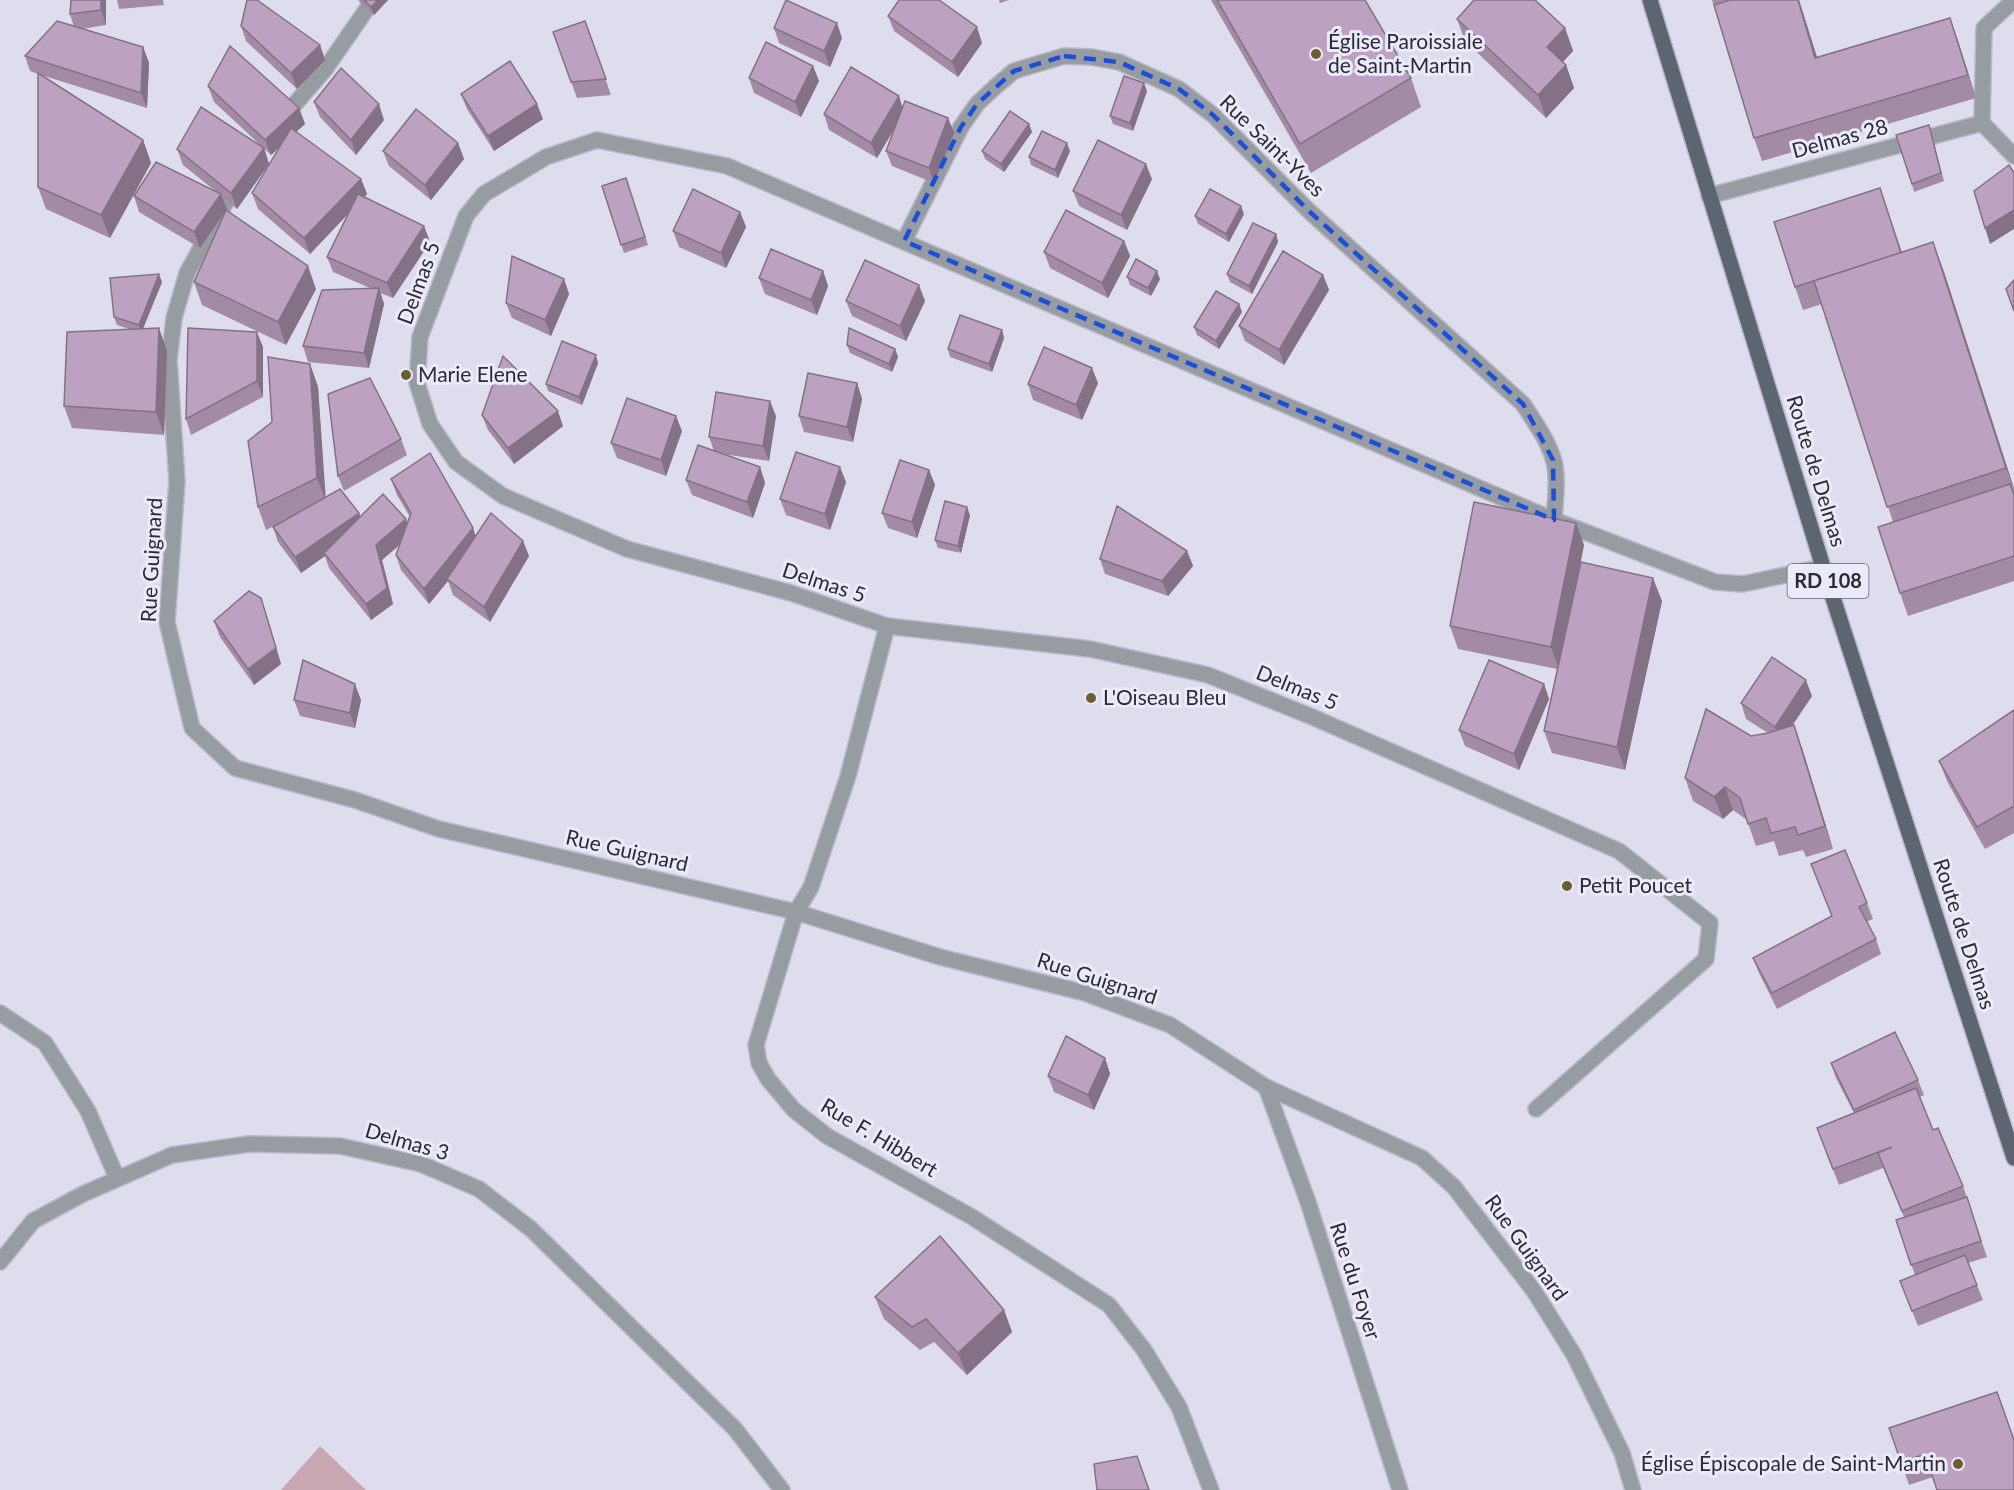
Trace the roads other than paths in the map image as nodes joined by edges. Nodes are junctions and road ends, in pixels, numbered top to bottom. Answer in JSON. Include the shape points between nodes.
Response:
{"nodes":[{"id":1,"x":373,"y":0,"type":"edge"},
{"id":2,"x":1650,"y":0,"type":"edge"},
{"id":3,"x":2014,"y":0,"type":"edge"},
{"id":4,"x":1982,"y":123,"type":"junction"},
{"id":5,"x":275,"y":127,"type":"edge"},
{"id":6,"x":2014,"y":156,"type":"edge"},
{"id":7,"x":242,"y":172,"type":"edge"},
{"id":8,"x":1709,"y":196,"type":"junction"},
{"id":9,"x":904,"y":241,"type":"junction"},
{"id":10,"x":1554,"y":520,"type":"junction"},
{"id":11,"x":1823,"y":567,"type":"junction"},
{"id":12,"x":887,"y":626,"type":"junction"},
{"id":13,"x":796,"y":912,"type":"junction"},
{"id":14,"x":0,"y":1013,"type":"edge"},
{"id":15,"x":1266,"y":1087,"type":"junction"},
{"id":16,"x":1536,"y":1109,"type":"dead end"},
{"id":17,"x":2009,"y":1127,"type":"edge"},
{"id":18,"x":2014,"y":1158,"type":"edge"},
{"id":19,"x":117,"y":1178,"type":"junction"},
{"id":20,"x":0,"y":1262,"type":"edge"},
{"id":21,"x":782,"y":1490,"type":"edge"},
{"id":22,"x":1211,"y":1490,"type":"edge"},
{"id":23,"x":1400,"y":1490,"type":"edge"},
{"id":24,"x":1633,"y":1490,"type":"edge"}],
"edges":[{"from":1,"to":5,"type":"street","via":[[326,68]]},
{"from":2,"to":8,"type":"main road","name":"Route de Delmas","number":"RD 108"},
{"from":3,"to":4,"type":"street","via":[[1984,28]]},
{"from":4,"to":6,"type":"street"},
{"from":4,"to":8,"type":"street","name":"Delmas 28"},
{"from":7,"to":13,"type":"street","name":"Rue Guignard","via":[[187,273],[174,318],[169,360],[177,481],[167,622],[192,728],[235,768],[354,800],[439,829]]},
{"from":8,"to":11,"type":"main road","name":"Route de Delmas","number":"RD 108"},
{"from":9,"to":10,"type":"street","name":"Delmas 5"},
{"from":9,"to":10,"type":"street","name":"Rue Saint-Yves","via":[[961,127],[977,104],[1014,71],[1064,56],[1119,62],[1179,89],[1213,115],[1310,212],[1523,404],[1553,460]]},
{"from":9,"to":12,"type":"street","name":"Delmas 5","via":[[727,166],[597,140],[546,157],[484,194],[466,216],[420,337],[417,383],[430,424],[456,462],[503,496],[627,549],[791,592]]},
{"from":10,"to":11,"type":"street","name":"Delmas 5","via":[[1715,582],[1743,584]]},
{"from":11,"to":17,"type":"main road","name":"Route de Delmas","number":"RD 108"},
{"from":12,"to":13,"type":"street","name":"Rue F. Hibbert","via":[[848,776],[812,887]]},
{"from":12,"to":16,"type":"street","name":"Delmas 5","via":[[1090,649],[1208,675],[1619,851],[1710,923],[1706,959]]},
{"from":13,"to":15,"type":"street","name":"Rue Guignard","via":[[940,957],[1085,993],[1128,1009],[1170,1025]]},
{"from":13,"to":22,"type":"street","name":"Rue F. Hibbert","via":[[756,1045],[768,1078],[794,1110],[827,1136],[972,1217],[1109,1305],[1144,1350],[1179,1407]]},
{"from":14,"to":19,"type":"street","via":[[45,1043],[88,1111]]},
{"from":15,"to":23,"type":"street","name":"Rue du Foyer","via":[[1308,1202]]},
{"from":15,"to":24,"type":"street","name":"Rue Guignard","via":[[1422,1158],[1454,1187],[1534,1291],[1574,1355],[1622,1453]]},
{"from":17,"to":18,"type":"main road","name":"Route de Delmas","number":"RD 108"},
{"from":19,"to":20,"type":"street","name":"Delmas 3","via":[[33,1221]]},
{"from":19,"to":21,"type":"street","name":"Delmas 3","via":[[183,1153],[249,1144],[340,1146],[421,1164],[478,1189],[531,1229],[735,1429]]}]}
